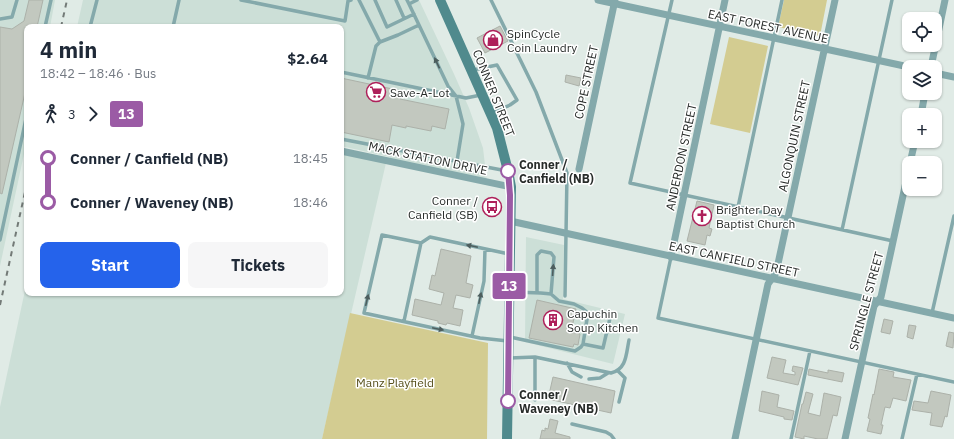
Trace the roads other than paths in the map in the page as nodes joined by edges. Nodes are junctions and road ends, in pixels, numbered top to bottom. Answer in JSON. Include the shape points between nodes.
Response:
{"nodes":[{"id":1,"x":17,"y":0,"type":"edge"},
{"id":2,"x":51,"y":0,"type":"edge"},
{"id":3,"x":97,"y":0,"type":"edge"},
{"id":4,"x":179,"y":0,"type":"edge"},
{"id":5,"x":241,"y":0,"type":"edge"},
{"id":6,"x":351,"y":0,"type":"edge"},
{"id":7,"x":359,"y":0,"type":"edge"},
{"id":8,"x":375,"y":0,"type":"edge"},
{"id":9,"x":396,"y":0,"type":"edge"},
{"id":10,"x":417,"y":0,"type":"edge"},
{"id":11,"x":440,"y":0,"type":"edge"},
{"id":12,"x":491,"y":0,"type":"edge"},
{"id":13,"x":598,"y":0,"type":"edge"},
{"id":14,"x":672,"y":0,"type":"edge"},
{"id":15,"x":725,"y":0,"type":"edge"},
{"id":16,"x":782,"y":0,"type":"edge"},
{"id":17,"x":835,"y":0,"type":"edge"},
{"id":18,"x":892,"y":0,"type":"edge"},
{"id":19,"x":945,"y":0,"type":"edge"},
{"id":20,"x":408,"y":2,"type":"edge"},
{"id":21,"x":614,"y":2,"type":"edge"},
{"id":22,"x":414,"y":14,"type":"junction"},
{"id":23,"x":668,"y":15,"type":"junction"},
{"id":24,"x":404,"y":18,"type":"junction"},
{"id":25,"x":0,"y":19,"type":"edge"},
{"id":26,"x":46,"y":24,"type":"edge"},
{"id":27,"x":91,"y":24,"type":"edge"},
{"id":28,"x":174,"y":24,"type":"edge"},
{"id":29,"x":419,"y":25,"type":"junction"},
{"id":30,"x":720,"y":26,"type":"junction"},
{"id":31,"x":774,"y":38,"type":"junction"},
{"id":32,"x":380,"y":42,"type":"junction"},
{"id":33,"x":824,"y":49,"type":"junction"},
{"id":34,"x":932,"y":60,"type":"edge"},
{"id":35,"x":879,"y":61,"type":"junction"},
{"id":36,"x":902,"y":66,"type":"edge"},
{"id":37,"x":472,"y":70,"type":"junction"},
{"id":38,"x":344,"y":73,"type":"edge"},
{"id":39,"x":942,"y":74,"type":"edge"},
{"id":40,"x":954,"y":77,"type":"edge"},
{"id":41,"x":368,"y":78,"type":"junction"},
{"id":42,"x":482,"y":95,"type":"junction"},
{"id":43,"x":456,"y":96,"type":"junction"},
{"id":44,"x":490,"y":114,"type":"junction"},
{"id":45,"x":24,"y":128,"type":"edge"},
{"id":46,"x":344,"y":139,"type":"edge"},
{"id":47,"x":344,"y":152,"type":"edge"},
{"id":48,"x":457,"y":161,"type":"junction"},
{"id":49,"x":579,"y":169,"type":"dead end"},
{"id":50,"x":508,"y":171,"type":"junction"},
{"id":51,"x":510,"y":187,"type":"junction"},
{"id":52,"x":684,"y":195,"type":"junction"},
{"id":53,"x":903,"y":196,"type":"edge"},
{"id":54,"x":738,"y":207,"type":"junction"},
{"id":55,"x":954,"y":216,"type":"edge"},
{"id":56,"x":788,"y":218,"type":"junction"},
{"id":57,"x":510,"y":221,"type":"junction"},
{"id":58,"x":842,"y":230,"type":"junction"},
{"id":59,"x":566,"y":234,"type":"junction"},
{"id":60,"x":0,"y":240,"type":"edge"},
{"id":61,"x":893,"y":241,"type":"junction"},
{"id":62,"x":421,"y":243,"type":"junction"},
{"id":63,"x":485,"y":249,"type":"junction"},
{"id":64,"x":510,"y":255,"type":"junction"},
{"id":65,"x":671,"y":257,"type":"junction"},
{"id":66,"x":772,"y":278,"type":"junction"},
{"id":67,"x":509,"y":292,"type":"junction"},
{"id":68,"x":537,"y":292,"type":"junction"},
{"id":69,"x":551,"y":294,"type":"junction"},
{"id":70,"x":565,"y":296,"type":"dead end"},
{"id":71,"x":878,"y":301,"type":"junction"},
{"id":72,"x":588,"y":313,"type":"junction"},
{"id":73,"x":932,"y":313,"type":"junction"},
{"id":74,"x":954,"y":318,"type":"edge"},
{"id":75,"x":404,"y":321,"type":"junction"},
{"id":76,"x":472,"y":336,"type":"junction"},
{"id":77,"x":509,"y":339,"type":"junction"},
{"id":78,"x":756,"y":339,"type":"junction"},
{"id":79,"x":630,"y":340,"type":"dead end"},
{"id":80,"x":583,"y":344,"type":"junction"},
{"id":81,"x":810,"y":351,"type":"junction"},
{"id":82,"x":535,"y":357,"type":"junction"},
{"id":83,"x":508,"y":358,"type":"junction"},
{"id":84,"x":862,"y":362,"type":"junction"},
{"id":85,"x":568,"y":363,"type":"junction"},
{"id":86,"x":618,"y":371,"type":"junction"},
{"id":87,"x":608,"y":372,"type":"junction"},
{"id":88,"x":917,"y":374,"type":"junction"},
{"id":89,"x":581,"y":377,"type":"dead end"},
{"id":90,"x":589,"y":379,"type":"dead end"},
{"id":91,"x":954,"y":382,"type":"edge"},
{"id":92,"x":535,"y":400,"type":"dead end"},
{"id":93,"x":619,"y":402,"type":"dead end"},
{"id":94,"x":572,"y":424,"type":"dead end"},
{"id":95,"x":507,"y":439,"type":"edge"},
{"id":96,"x":614,"y":439,"type":"edge"},
{"id":97,"x":735,"y":439,"type":"edge"},
{"id":98,"x":790,"y":439,"type":"edge"},
{"id":99,"x":845,"y":439,"type":"edge"},
{"id":100,"x":902,"y":439,"type":"edge"}],
"edges":[{"from":1,"to":25,"type":"lane","via":[[12,18]]},
{"from":2,"to":26,"type":"lane"},
{"from":3,"to":27,"type":"lane"},
{"from":4,"to":28,"type":"lane"},
{"from":5,"to":6,"type":"lane","via":[[345,21],[348,1]]},
{"from":7,"to":32,"type":"lane"},
{"from":8,"to":24,"type":"lane","via":[[387,27]]},
{"from":9,"to":24,"type":"lane"},
{"from":10,"to":20,"type":"lane"},
{"from":11,"to":37,"type":"main road","name":"CONNER STREET"},
{"from":12,"to":59,"type":"lane","via":[[536,92],[567,173]]},
{"from":13,"to":21,"type":"street","name":"EAST FOREST AVENUE"},
{"from":14,"to":23,"type":"lane"},
{"from":15,"to":30,"type":"street","name":"ANDERDON STREET"},
{"from":16,"to":31,"type":"lane"},
{"from":17,"to":33,"type":"street","name":"ALGONQUIN STREET"},
{"from":18,"to":35,"type":"lane"},
{"from":19,"to":34,"type":"street"},
{"from":20,"to":22,"type":"lane"},
{"from":21,"to":23,"type":"street","name":"EAST FOREST AVENUE"},
{"from":21,"to":49,"type":"street","name":"COPE STREET"},
{"from":22,"to":24,"type":"lane"},
{"from":22,"to":29,"type":"lane"},
{"from":23,"to":30,"type":"street","name":"EAST FOREST AVENUE"},
{"from":23,"to":52,"type":"lane","via":[[630,184]]},
{"from":29,"to":32,"type":"lane"},
{"from":43,"to":29,"type":"lane","one_way":true,"via":[[448,86]]},
{"from":30,"to":31,"type":"street","name":"EAST FOREST AVENUE"},
{"from":30,"to":52,"type":"street","name":"ANDERDON STREET"},
{"from":31,"to":33,"type":"street","name":"EAST FOREST AVENUE"},
{"from":31,"to":54,"type":"lane"},
{"from":32,"to":41,"type":"lane","via":[[376,46]]},
{"from":33,"to":35,"type":"street","name":"EAST FOREST AVENUE"},
{"from":33,"to":56,"type":"street","name":"ALGONQUIN STREET"},
{"from":35,"to":36,"type":"street","name":"EAST FOREST AVENUE"},
{"from":35,"to":58,"type":"lane"},
{"from":37,"to":42,"type":"main road","name":"CONNER STREET"},
{"from":37,"to":44,"type":"lane","via":[[497,65],[517,100]]},
{"from":38,"to":41,"type":"lane"},
{"from":39,"to":40,"type":"street"},
{"from":41,"to":43,"type":"lane"},
{"from":42,"to":43,"type":"lane","via":[[466,98]]},
{"from":42,"to":44,"type":"main road","name":"CONNER STREET"},
{"from":43,"to":48,"type":"lane","via":[[463,124]]},
{"from":44,"to":50,"type":"main road","name":"CONNER STREET","via":[[497,128]]},
{"from":45,"to":60,"type":"lane"},
{"from":46,"to":48,"type":"lane"},
{"from":47,"to":51,"type":"street","name":"MACK STATION DRIVE"},
{"from":48,"to":50,"type":"lane"},
{"from":50,"to":51,"type":"main road","name":"CONNER STREET"},
{"from":51,"to":57,"type":"main road","name":"CONNER STREET"},
{"from":52,"to":54,"type":"lane"},
{"from":52,"to":65,"type":"street","name":"ANDERDON STREET"},
{"from":53,"to":61,"type":"street","name":"SPRINGLE STREET"},
{"from":54,"to":56,"type":"lane"},
{"from":55,"to":73,"type":"lane"},
{"from":56,"to":58,"type":"lane"},
{"from":56,"to":66,"type":"street","name":"ALGONQUIN STREET","via":[[776,273]]},
{"from":57,"to":59,"type":"street","name":"EAST CANFIELD STREET"},
{"from":57,"to":64,"type":"main road","name":"CONNER STREET"},
{"from":58,"to":61,"type":"lane"},
{"from":59,"to":65,"type":"street","name":"EAST CANFIELD STREET"},
{"from":59,"to":70,"type":"lane"},
{"from":61,"to":71,"type":"street","name":"SPRINGLE STREET"},
{"from":63,"to":62,"type":"lane","one_way":true,"via":[[430,238]]},
{"from":62,"to":75,"type":"lane"},
{"from":75,"to":62,"type":"lane","one_way":true,"via":[[364,313],[382,235]]},
{"from":63,"to":64,"type":"lane"},
{"from":76,"to":63,"type":"lane","one_way":true,"via":[[484,281]]},
{"from":64,"to":67,"type":"main road","name":"CONNER STREET"},
{"from":65,"to":66,"type":"street","name":"EAST CANFIELD STREET"},
{"from":65,"to":78,"type":"lane","name":"ANDERDON STREET","via":[[658,318]]},
{"from":66,"to":71,"type":"street","name":"EAST CANFIELD STREET"},
{"from":66,"to":78,"type":"street","name":"ALGONQUIN STREET","via":[[768,284]]},
{"from":67,"to":68,"type":"lane"},
{"from":67,"to":77,"type":"main road","name":"CONNER STREET"},
{"from":68,"to":69,"type":"lane"},
{"from":69,"to":68,"type":"lane","one_way":true,"via":[[554,257],[551,253],[541,251],[537,255]]},
{"from":69,"to":72,"type":"lane"},
{"from":71,"to":73,"type":"street","name":"EAST CANFIELD STREET"},
{"from":71,"to":84,"type":"street","name":"SPRINGLE STREET","via":[[874,306]]},
{"from":72,"to":80,"type":"lane"},
{"from":72,"to":80,"type":"lane","via":[[610,318],[604,348]]},
{"from":73,"to":74,"type":"street","name":"EAST CANFIELD STREET"},
{"from":75,"to":76,"type":"lane","one_way":true},
{"from":76,"to":77,"type":"lane"},
{"from":77,"to":80,"type":"lane","via":[[528,340],[575,350]]},
{"from":77,"to":83,"type":"main road","name":"CONNER STREET"},
{"from":78,"to":81,"type":"lane"},
{"from":78,"to":97,"type":"street","name":"ALGONQUIN STREET"},
{"from":79,"to":86,"type":"lane","via":[[623,367]]},
{"from":81,"to":84,"type":"lane"},
{"from":81,"to":98,"type":"lane"},
{"from":82,"to":83,"type":"lane"},
{"from":82,"to":85,"type":"lane"},
{"from":82,"to":92,"type":"lane"},
{"from":83,"to":95,"type":"main road","name":"CONNER STREET"},
{"from":84,"to":88,"type":"lane"},
{"from":84,"to":99,"type":"street","name":"SPRINGLE STREET"},
{"from":85,"to":87,"type":"lane"},
{"from":85,"to":89,"type":"lane","via":[[572,372]]},
{"from":86,"to":87,"type":"lane"},
{"from":86,"to":93,"type":"lane","via":[[625,378]]},
{"from":87,"to":90,"type":"lane","via":[[600,378]]},
{"from":88,"to":91,"type":"lane"},
{"from":88,"to":100,"type":"lane"},
{"from":94,"to":96,"type":"lane","via":[[606,432]]}]}
